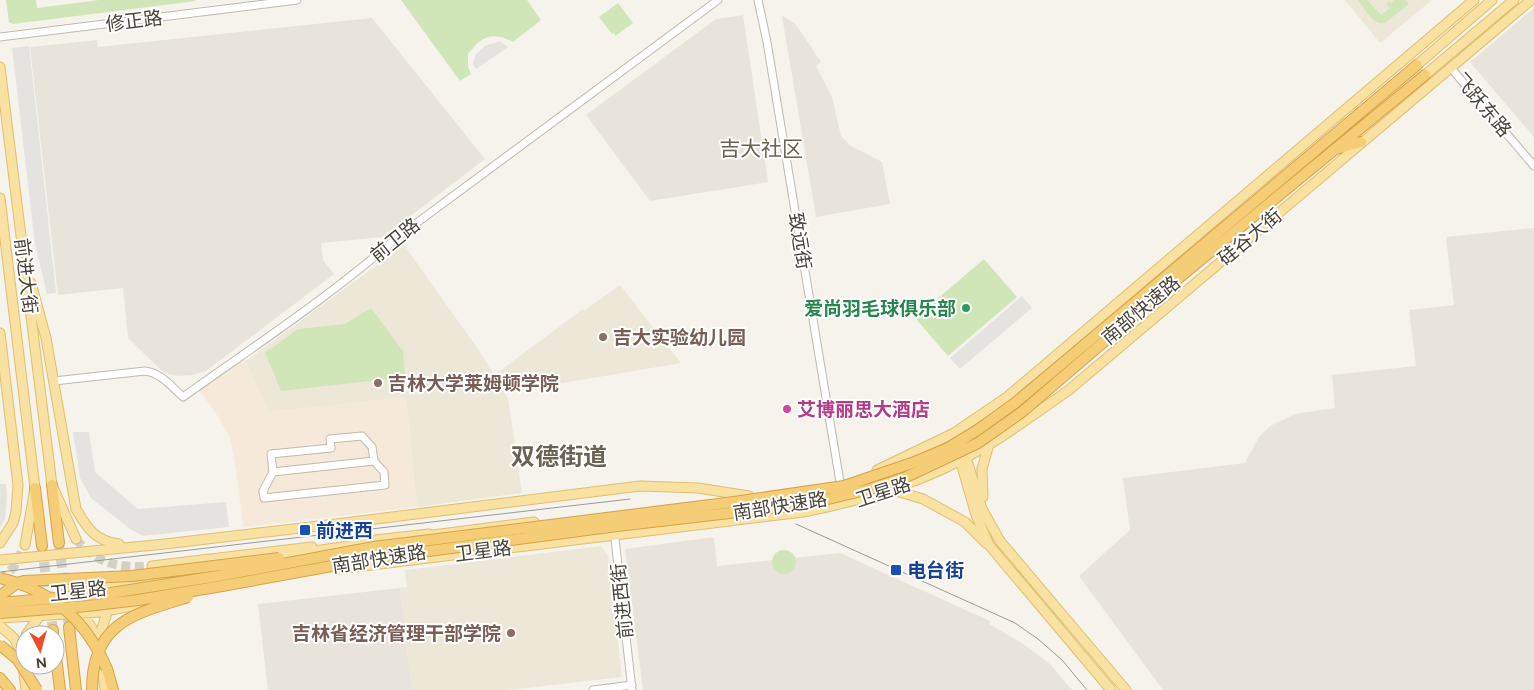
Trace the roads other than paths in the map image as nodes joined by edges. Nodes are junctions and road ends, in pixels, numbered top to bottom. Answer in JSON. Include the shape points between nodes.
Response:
{"nodes":[{"id":1,"x":297,"y":0,"type":"edge"},
{"id":2,"x":718,"y":0,"type":"edge"},
{"id":3,"x":758,"y":0,"type":"edge"},
{"id":4,"x":1474,"y":0,"type":"edge"},
{"id":5,"x":1492,"y":0,"type":"edge"},
{"id":6,"x":1514,"y":0,"type":"edge"},
{"id":7,"x":1531,"y":0,"type":"edge"},
{"id":8,"x":1444,"y":25,"type":"junction"},
{"id":9,"x":0,"y":38,"type":"edge"},
{"id":10,"x":1442,"y":43,"type":"junction"},
{"id":11,"x":1406,"y":57,"type":"junction"},
{"id":12,"x":1426,"y":58,"type":"junction"},
{"id":13,"x":1417,"y":65,"type":"joint"},
{"id":14,"x":0,"y":67,"type":"edge"},
{"id":15,"x":1451,"y":68,"type":"junction"},
{"id":16,"x":1424,"y":75,"type":"joint"},
{"id":17,"x":1361,"y":142,"type":"junction"},
{"id":18,"x":1333,"y":150,"type":"junction"},
{"id":19,"x":1534,"y":166,"type":"edge"},
{"id":20,"x":0,"y":204,"type":"edge"},
{"id":21,"x":24,"y":258,"type":"junction"},
{"id":22,"x":1166,"y":282,"type":"junction"},
{"id":23,"x":0,"y":333,"type":"edge"},
{"id":24,"x":54,"y":381,"type":"junction"},
{"id":25,"x":954,"y":433,"type":"junction"},
{"id":26,"x":989,"y":444,"type":"junction"},
{"id":27,"x":963,"y":458,"type":"junction"},
{"id":28,"x":374,"y":461,"type":"junction"},
{"id":29,"x":273,"y":472,"type":"junction"},
{"id":30,"x":840,"y":482,"type":"junction"},
{"id":31,"x":52,"y":485,"type":"junction"},
{"id":32,"x":35,"y":488,"type":"junction"},
{"id":33,"x":893,"y":490,"type":"junction"},
{"id":34,"x":749,"y":496,"type":"junction"},
{"id":35,"x":612,"y":512,"type":"junction"},
{"id":36,"x":990,"y":526,"type":"junction"},
{"id":37,"x":452,"y":532,"type":"junction"},
{"id":38,"x":615,"y":534,"type":"junction"},
{"id":39,"x":76,"y":538,"type":"tunnel mouth"},
{"id":40,"x":0,"y":543,"type":"edge"},
{"id":41,"x":59,"y":543,"type":"tunnel mouth"},
{"id":42,"x":25,"y":545,"type":"tunnel mouth"},
{"id":43,"x":989,"y":545,"type":"junction"},
{"id":44,"x":42,"y":546,"type":"tunnel mouth"},
{"id":45,"x":134,"y":546,"type":"junction"},
{"id":46,"x":374,"y":547,"type":"junction"},
{"id":47,"x":0,"y":560,"type":"edge"},
{"id":48,"x":152,"y":566,"type":"tunnel mouth"},
{"id":49,"x":0,"y":578,"type":"edge"},
{"id":50,"x":222,"y":586,"type":"junction"},
{"id":51,"x":64,"y":593,"type":"junction"},
{"id":52,"x":0,"y":597,"type":"edge"},
{"id":53,"x":0,"y":603,"type":"edge"},
{"id":54,"x":108,"y":610,"type":"junction"},
{"id":55,"x":0,"y":613,"type":"edge"},
{"id":56,"x":83,"y":613,"type":"junction"},
{"id":57,"x":39,"y":617,"type":"junction"},
{"id":58,"x":0,"y":618,"type":"edge"},
{"id":59,"x":34,"y":625,"type":"edge"},
{"id":60,"x":0,"y":626,"type":"edge"},
{"id":61,"x":69,"y":626,"type":"tunnel mouth"},
{"id":62,"x":15,"y":640,"type":"edge"},
{"id":63,"x":0,"y":645,"type":"edge"},
{"id":64,"x":101,"y":657,"type":"junction"},
{"id":65,"x":24,"y":675,"type":"edge"},
{"id":66,"x":58,"y":675,"type":"edge"},
{"id":67,"x":0,"y":678,"type":"edge"},
{"id":68,"x":632,"y":688,"type":"edge"},
{"id":69,"x":10,"y":690,"type":"edge"},
{"id":70,"x":26,"y":690,"type":"edge"},
{"id":71,"x":37,"y":690,"type":"edge"},
{"id":72,"x":60,"y":690,"type":"edge"},
{"id":73,"x":76,"y":690,"type":"edge"},
{"id":74,"x":92,"y":690,"type":"edge"},
{"id":75,"x":105,"y":690,"type":"edge"},
{"id":76,"x":114,"y":690,"type":"edge"},
{"id":77,"x":592,"y":690,"type":"edge"},
{"id":78,"x":1111,"y":690,"type":"edge"},
{"id":79,"x":1126,"y":690,"type":"edge"}],
"edges":[{"from":1,"to":9,"type":"street","name":"修正路"},
{"from":2,"to":24,"type":"street","name":"前卫路","via":[[183,397],[162,378],[145,371]]},
{"from":3,"to":30,"type":"street","name":"致远街"},
{"from":4,"to":8,"type":"main road","name":"硅谷大街"},
{"from":5,"to":10,"type":"main road"},
{"from":6,"to":16,"type":"main road"},
{"from":7,"to":15,"type":"main road","name":"硅谷大街"},
{"from":8,"to":10,"type":"main road"},
{"from":8,"to":11,"type":"main road","name":"硅谷大街"},
{"from":10,"to":12,"type":"main road"},
{"from":11,"to":12,"type":"main road"},
{"from":11,"to":25,"type":"main road","name":"硅谷大街","via":[[1071,344],[1007,397]]},
{"from":12,"to":13,"type":"main road"},
{"from":13,"to":22,"type":"highway","name":"南部快速路"},
{"from":14,"to":21,"type":"main road","name":"前进大街"},
{"from":15,"to":17,"type":"main road","name":"硅谷大街"},
{"from":15,"to":19,"type":"street","name":"飞跃东路"},
{"from":16,"to":18,"type":"highway","name":"南部快速路"},
{"from":17,"to":18,"type":"highway"},
{"from":17,"to":26,"type":"main road","name":"硅谷大街","via":[[1069,390]]},
{"from":18,"to":22,"type":"highway","name":"南部快速路"},
{"from":20,"to":32,"type":"main road","name":"前进大街"},
{"from":21,"to":24,"type":"main road"},
{"from":21,"to":31,"type":"main road","name":"前进大街"},
{"from":22,"to":46,"type":"highway","name":"南部快速路","bridge":true,"via":[[988,422],[948,448],[876,476],[805,493]]},
{"from":22,"to":50,"type":"highway","name":"南部快速路","bridge":true,"via":[[1022,412],[952,457],[870,489],[798,505],[376,558]]},
{"from":23,"to":40,"type":"main road","via":[[18,485],[15,518]]},
{"from":24,"to":45,"type":"main road","via":[[76,509],[88,530],[109,542]]},
{"from":25,"to":27,"type":"main road"},
{"from":25,"to":30,"type":"main road","name":"卫星路","via":[[888,466]]},
{"from":26,"to":27,"type":"main road","name":"硅谷大街"},
{"from":26,"to":36,"type":"main road","via":[[981,475]]},
{"from":27,"to":33,"type":"main road","name":"卫星路"},
{"from":27,"to":36,"type":"main road"},
{"from":27,"to":43,"type":"main road","via":[[976,515]]},
{"from":28,"to":29,"type":"street"},
{"from":28,"to":29,"type":"street","via":[[372,447],[362,436],[330,439],[331,448],[271,454]]},
{"from":28,"to":29,"type":"street","via":[[384,472],[385,485],[264,498],[263,491]]},
{"from":30,"to":34,"type":"main road","name":"卫星路"},
{"from":31,"to":39,"type":"main road","name":"前进大街"},
{"from":31,"to":41,"type":"highway"},
{"from":32,"to":42,"type":"main road","name":"前进大街"},
{"from":32,"to":44,"type":"highway"},
{"from":33,"to":38,"type":"main road","name":"卫星路","via":[[803,512]]},
{"from":33,"to":43,"type":"main road","via":[[923,499],[964,522]]},
{"from":34,"to":35,"type":"main road","name":"卫星路"},
{"from":34,"to":45,"type":"main road","name":"卫星路","via":[[698,488],[640,486]]},
{"from":35,"to":37,"type":"main road","name":"卫星路"},
{"from":35,"to":38,"type":"street","name":"前进西街"},
{"from":36,"to":79,"type":"main road"},
{"from":37,"to":48,"type":"main road"},
{"from":37,"to":51,"type":"main road","name":"卫星路","via":[[321,550],[200,574]]},
{"from":38,"to":54,"type":"main road","name":"卫星路","via":[[312,573]]},
{"from":38,"to":68,"type":"street","name":"前进西街"},
{"from":43,"to":78,"type":"main road"},
{"from":45,"to":47,"type":"main road","name":"卫星路"},
{"from":46,"to":52,"type":"highway","bridge":true,"via":[[132,576],[24,581]]},
{"from":46,"to":53,"type":"highway","name":"南部快速路","bridge":true,"via":[[111,593]]},
{"from":49,"to":76,"type":"highway","bridge":true,"via":[[43,593],[77,620],[97,647]]},
{"from":50,"to":55,"type":"highway","name":"南部快速路","bridge":true,"via":[[113,603]]},
{"from":50,"to":74,"type":"highway","bridge":true,"via":[[141,612],[119,624],[104,641],[96,658]]},
{"from":51,"to":52,"type":"main road","name":"卫星路"},
{"from":51,"to":56,"type":"main road"},
{"from":51,"to":57,"type":"main road"},
{"from":54,"to":56,"type":"main road","name":"卫星路"},
{"from":54,"to":64,"type":"main road","via":[[102,628]]},
{"from":56,"to":57,"type":"main road","name":"卫星路"},
{"from":56,"to":64,"type":"main road","via":[[98,641]]},
{"from":57,"to":58,"type":"main road","name":"卫星路"},
{"from":57,"to":59,"type":"main road"},
{"from":60,"to":62,"type":"main road"},
{"from":61,"to":73,"type":"highway"},
{"from":63,"to":71,"type":"highway","bridge":true,"via":[[18,660]]},
{"from":64,"to":75,"type":"main road"},
{"from":65,"to":70,"type":"main road"},
{"from":66,"to":72,"type":"highway"},
{"from":67,"to":69,"type":"highway"},
{"from":68,"to":77,"type":"street"}]}
